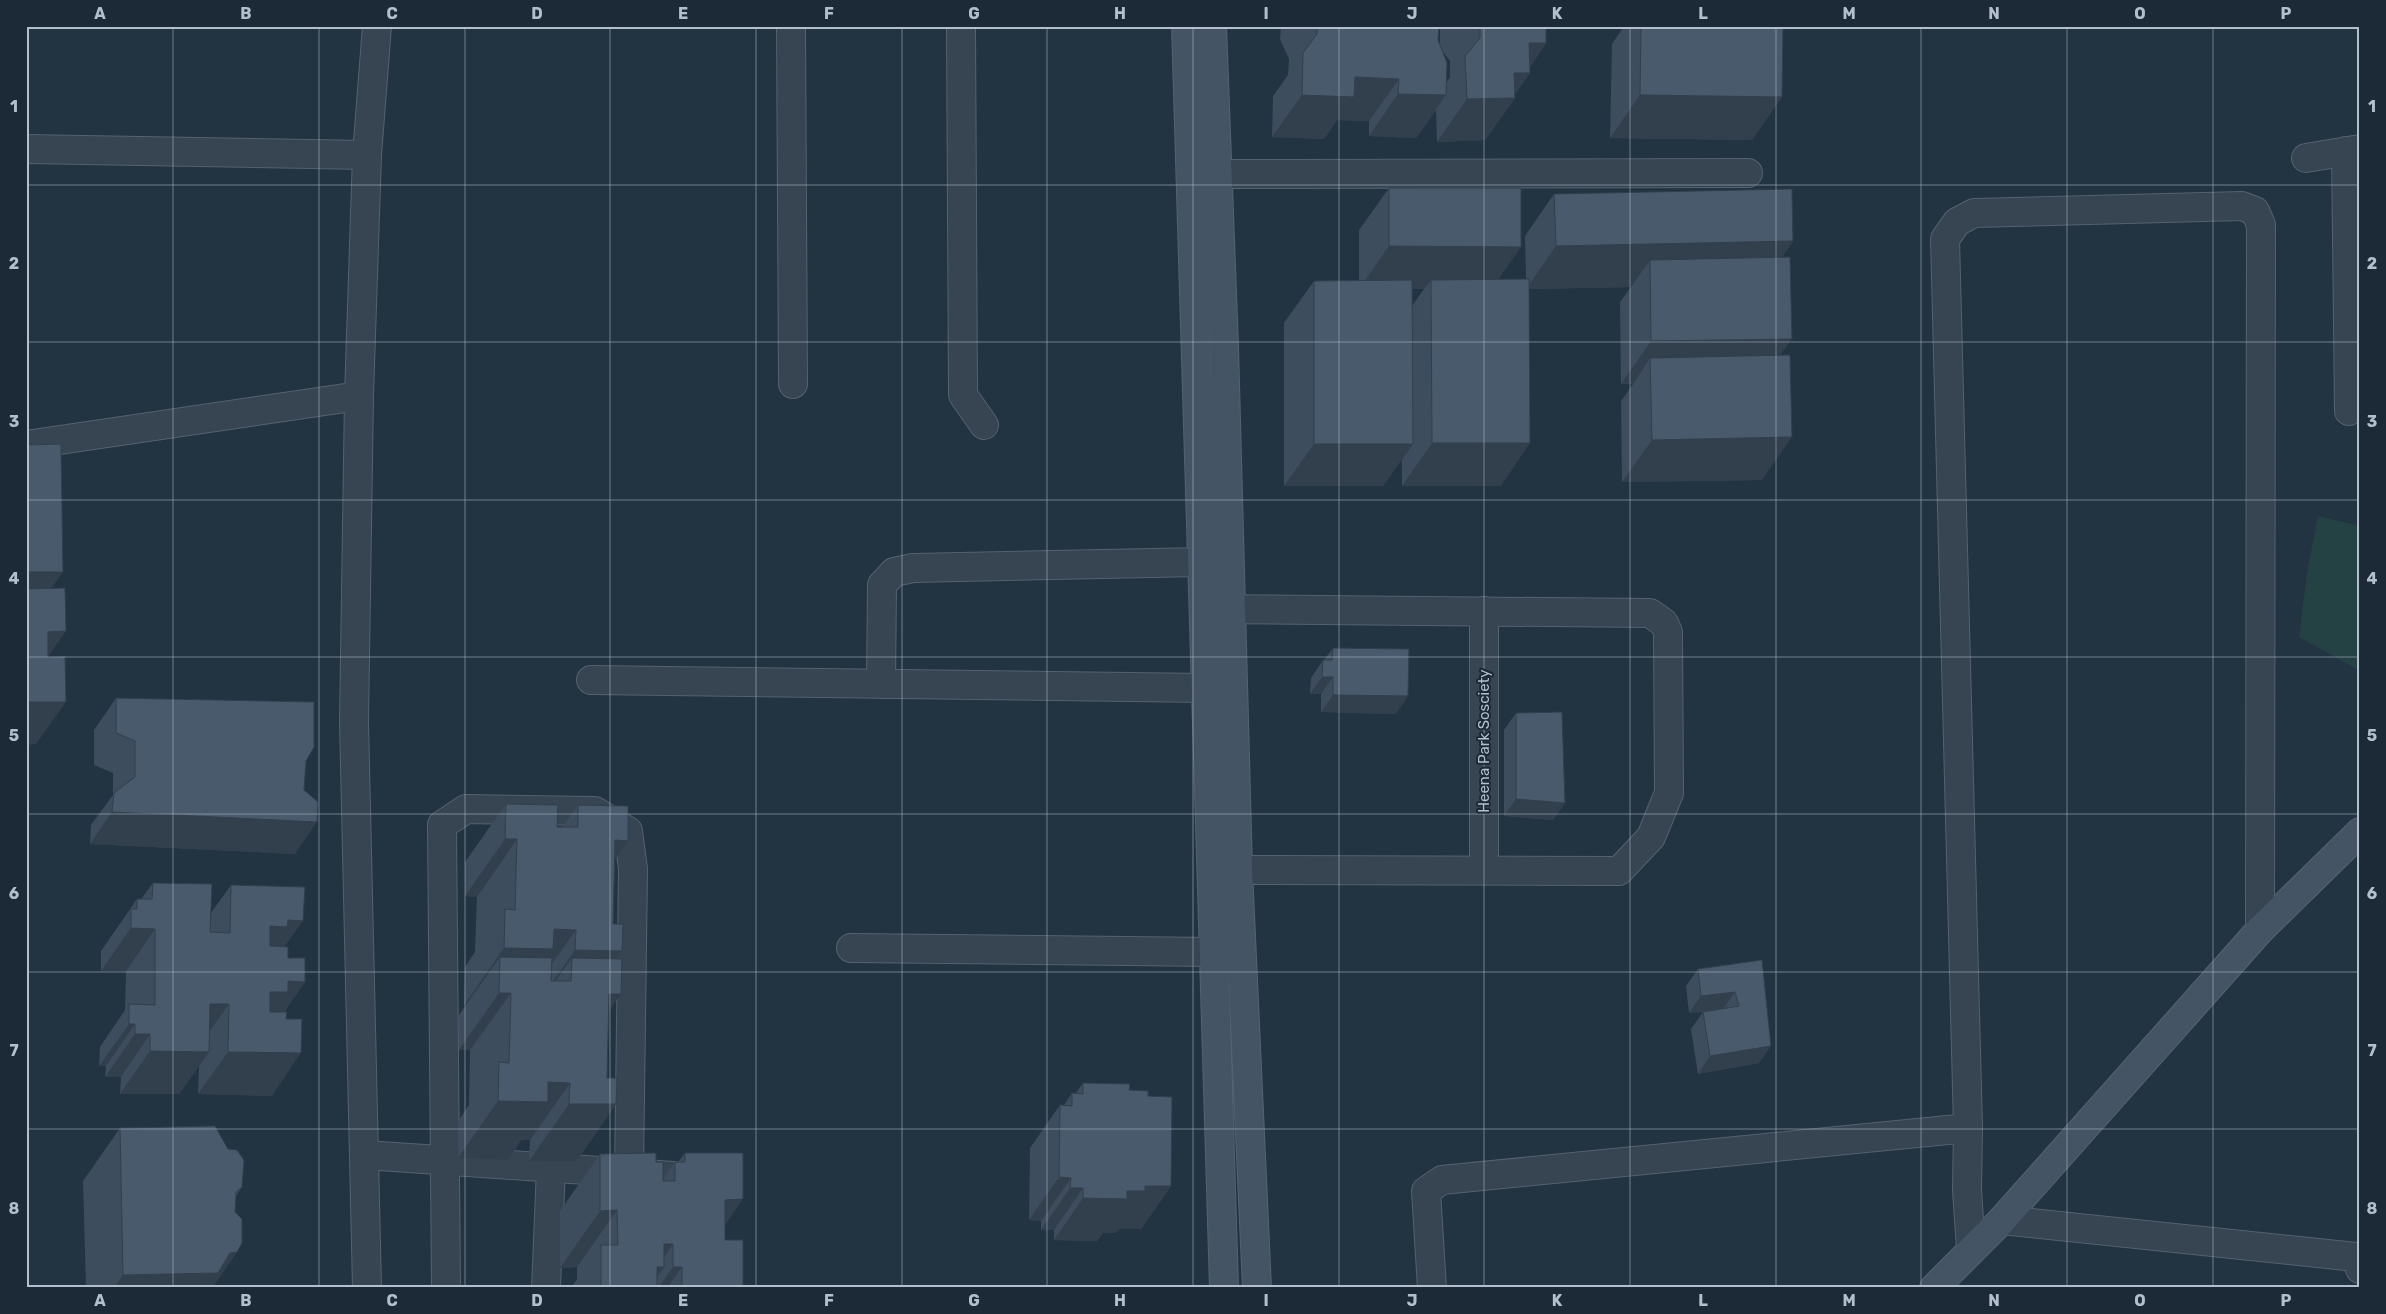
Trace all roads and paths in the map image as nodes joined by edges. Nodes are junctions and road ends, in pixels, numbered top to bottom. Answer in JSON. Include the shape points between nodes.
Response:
{"nodes":[{"id":1,"x":377,"y":26,"type":"edge"},
{"id":2,"x":791,"y":26,"type":"edge"},
{"id":3,"x":962,"y":26,"type":"edge"},
{"id":4,"x":1186,"y":26,"type":"edge"},
{"id":5,"x":1212,"y":26,"type":"edge"},
{"id":6,"x":26,"y":149,"type":"edge"},
{"id":7,"x":2353,"y":150,"type":"edge"},
{"id":8,"x":367,"y":155,"type":"junction"},
{"id":9,"x":2306,"y":158,"type":"dead end"},
{"id":10,"x":1748,"y":173,"type":"dead end"},
{"id":11,"x":1218,"y":174,"type":"junction"},
{"id":12,"x":793,"y":384,"type":"dead end"},
{"id":13,"x":359,"y":396,"type":"junction"},
{"id":14,"x":2349,"y":411,"type":"dead end"},
{"id":15,"x":984,"y":425,"type":"dead end"},
{"id":16,"x":26,"y":445,"type":"edge"},
{"id":17,"x":1202,"y":562,"type":"junction"},
{"id":18,"x":1203,"y":609,"type":"junction"},
{"id":19,"x":1231,"y":609,"type":"junction"},
{"id":20,"x":1484,"y":611,"type":"junction"},
{"id":21,"x":591,"y":680,"type":"dead end"},
{"id":22,"x":881,"y":684,"type":"junction"},
{"id":23,"x":1206,"y":688,"type":"junction"},
{"id":24,"x":2360,"y":832,"type":"edge"},
{"id":25,"x":1238,"y":870,"type":"junction"},
{"id":26,"x":1484,"y":871,"type":"junction"},
{"id":27,"x":2260,"y":930,"type":"junction"},
{"id":28,"x":850,"y":948,"type":"dead end"},
{"id":29,"x":1214,"y":952,"type":"junction"},
{"id":30,"x":1968,"y":1128,"type":"junction"},
{"id":31,"x":364,"y":1155,"type":"junction"},
{"id":32,"x":443,"y":1160,"type":"junction"},
{"id":33,"x":552,"y":1168,"type":"junction"},
{"id":34,"x":629,"y":1173,"type":"junction"},
{"id":35,"x":716,"y":1201,"type":"edge"},
{"id":36,"x":2002,"y":1220,"type":"junction"},
{"id":37,"x":1971,"y":1249,"type":"junction"},
{"id":38,"x":2360,"y":1269,"type":"edge"},
{"id":39,"x":367,"y":1288,"type":"edge"},
{"id":40,"x":446,"y":1288,"type":"edge"},
{"id":41,"x":546,"y":1288,"type":"edge"},
{"id":42,"x":1224,"y":1288,"type":"edge"},
{"id":43,"x":1257,"y":1288,"type":"edge"},
{"id":44,"x":1432,"y":1288,"type":"edge"},
{"id":45,"x":1934,"y":1288,"type":"edge"}],
"edges":[{"from":1,"to":8,"type":"street"},
{"from":2,"to":12,"type":"street"},
{"from":3,"to":15,"type":"street","via":[[963,395]]},
{"from":4,"to":17,"type":"street"},
{"from":5,"to":11,"type":"street"},
{"from":6,"to":8,"type":"street"},
{"from":7,"to":9,"type":"street"},
{"from":7,"to":14,"type":"street"},
{"from":8,"to":13,"type":"street"},
{"from":10,"to":11,"type":"street"},
{"from":11,"to":19,"type":"street"},
{"from":13,"to":16,"type":"street"},
{"from":13,"to":31,"type":"street","via":[[354,722]]},
{"from":17,"to":18,"type":"street"},
{"from":17,"to":22,"type":"street","via":[[913,568],[894,572],[882,585]]},
{"from":18,"to":19,"type":"street"},
{"from":18,"to":23,"type":"street"},
{"from":19,"to":20,"type":"street"},
{"from":19,"to":25,"type":"street"},
{"from":20,"to":26,"type":"street","name":"Heena Park Sosciety"},
{"from":20,"to":26,"type":"street","via":[[1650,613],[1664,623],[1668,632],[1669,793],[1651,837],[1619,871]]},
{"from":21,"to":22,"type":"street"},
{"from":22,"to":23,"type":"street"},
{"from":23,"to":29,"type":"street"},
{"from":24,"to":27,"type":"street"},
{"from":25,"to":26,"type":"street"},
{"from":25,"to":43,"type":"street"},
{"from":27,"to":30,"type":"street","via":[[2261,225],[2255,211],[2242,206],[1974,213],[1958,222],[1945,239]]},
{"from":27,"to":36,"type":"street"},
{"from":28,"to":29,"type":"street"},
{"from":29,"to":42,"type":"street"},
{"from":30,"to":37,"type":"street","via":[[1967,1190]]},
{"from":30,"to":44,"type":"street","via":[[1442,1180],[1426,1191]]},
{"from":31,"to":32,"type":"street"},
{"from":31,"to":39,"type":"street"},
{"from":32,"to":33,"type":"street"},
{"from":32,"to":34,"type":"street","via":[[442,825],[466,809],[595,811],[628,831],[633,869]]},
{"from":32,"to":40,"type":"street"},
{"from":33,"to":34,"type":"street"},
{"from":33,"to":41,"type":"street"},
{"from":34,"to":35,"type":"street","via":[[706,1178]]},
{"from":36,"to":37,"type":"street"},
{"from":36,"to":38,"type":"street","via":[[2356,1257]]},
{"from":37,"to":45,"type":"street"}]}
